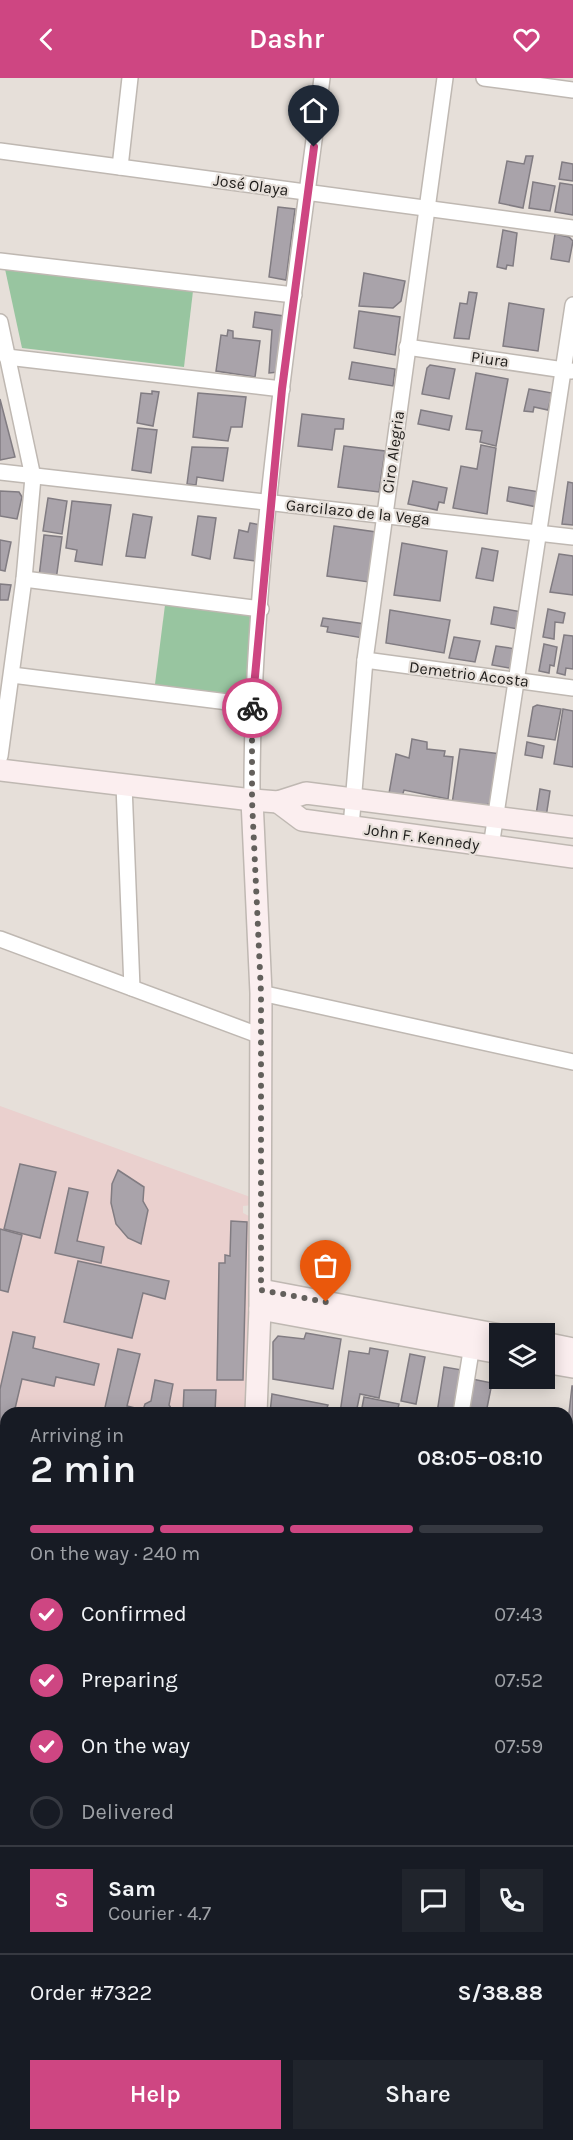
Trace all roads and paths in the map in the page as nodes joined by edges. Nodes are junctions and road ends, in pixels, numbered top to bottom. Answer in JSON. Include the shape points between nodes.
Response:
{"nodes":[{"id":1,"x":130,"y":78,"type":"edge"},
{"id":2,"x":322,"y":78,"type":"edge"},
{"id":3,"x":445,"y":78,"type":"edge"},
{"id":4,"x":484,"y":78,"type":"edge"},
{"id":5,"x":573,"y":90,"type":"edge"},
{"id":6,"x":0,"y":151,"type":"edge"},
{"id":7,"x":120,"y":167,"type":"junction"},
{"id":8,"x":308,"y":192,"type":"junction"},
{"id":9,"x":427,"y":207,"type":"junction"},
{"id":10,"x":573,"y":228,"type":"edge"},
{"id":11,"x":0,"y":261,"type":"edge"},
{"id":12,"x":294,"y":295,"type":"junction"},
{"id":13,"x":573,"y":304,"type":"edge"},
{"id":14,"x":0,"y":322,"type":"edge"},
{"id":15,"x":407,"y":347,"type":"junction"},
{"id":16,"x":7,"y":357,"type":"junction"},
{"id":17,"x":568,"y":371,"type":"edge"},
{"id":18,"x":282,"y":389,"type":"junction"},
{"id":19,"x":0,"y":472,"type":"edge"},
{"id":20,"x":33,"y":477,"type":"junction"},
{"id":21,"x":270,"y":503,"type":"junction"},
{"id":22,"x":385,"y":514,"type":"junction"},
{"id":23,"x":538,"y":533,"type":"junction"},
{"id":24,"x":573,"y":537,"type":"edge"},
{"id":25,"x":24,"y":579,"type":"junction"},
{"id":26,"x":261,"y":609,"type":"junction"},
{"id":27,"x":365,"y":660,"type":"junction"},
{"id":28,"x":12,"y":675,"type":"junction"},
{"id":29,"x":516,"y":679,"type":"junction"},
{"id":30,"x":573,"y":688,"type":"edge"},
{"id":31,"x":252,"y":705,"type":"junction"},
{"id":32,"x":0,"y":756,"type":"edge"},
{"id":33,"x":0,"y":770,"type":"edge"},
{"id":34,"x":124,"y":785,"type":"junction"},
{"id":35,"x":355,"y":798,"type":"junction"},
{"id":36,"x":252,"y":800,"type":"junction"},
{"id":37,"x":278,"y":802,"type":"junction"},
{"id":38,"x":496,"y":817,"type":"junction"},
{"id":39,"x":351,"y":827,"type":"junction"},
{"id":40,"x":573,"y":827,"type":"edge"},
{"id":41,"x":491,"y":847,"type":"junction"},
{"id":42,"x":573,"y":857,"type":"edge"},
{"id":43,"x":0,"y":939,"type":"edge"},
{"id":44,"x":132,"y":988,"type":"junction"},
{"id":45,"x":261,"y":993,"type":"junction"},
{"id":46,"x":261,"y":1036,"type":"junction"},
{"id":47,"x":573,"y":1062,"type":"edge"},
{"id":48,"x":260,"y":1299,"type":"junction"},
{"id":49,"x":489,"y":1337,"type":"edge"},
{"id":50,"x":473,"y":1339,"type":"junction"},
{"id":51,"x":555,"y":1346,"type":"edge"},
{"id":52,"x":489,"y":1347,"type":"edge"},
{"id":53,"x":573,"y":1349,"type":"edge"},
{"id":54,"x":555,"y":1364,"type":"edge"},
{"id":55,"x":573,"y":1367,"type":"edge"},
{"id":56,"x":256,"y":1407,"type":"edge"},
{"id":57,"x":463,"y":1407,"type":"edge"}],
"edges":[{"from":1,"to":7,"type":"street"},
{"from":2,"to":8,"type":"street"},
{"from":3,"to":9,"type":"street","name":"Ciro Alegria"},
{"from":4,"to":5,"type":"street"},
{"from":6,"to":7,"type":"street","name":"José Olaya"},
{"from":7,"to":8,"type":"street","name":"José Olaya"},
{"from":8,"to":9,"type":"street","name":"José Olaya"},
{"from":8,"to":12,"type":"street"},
{"from":9,"to":10,"type":"street","name":"José Olaya"},
{"from":9,"to":15,"type":"street","name":"Ciro Alegria"},
{"from":11,"to":12,"type":"street"},
{"from":12,"to":18,"type":"street"},
{"from":13,"to":17,"type":"street"},
{"from":14,"to":16,"type":"street"},
{"from":15,"to":17,"type":"street","name":"Piura"},
{"from":15,"to":22,"type":"street","name":"Ciro Alegria"},
{"from":16,"to":18,"type":"street"},
{"from":16,"to":20,"type":"street"},
{"from":17,"to":23,"type":"street"},
{"from":18,"to":21,"type":"street"},
{"from":19,"to":20,"type":"street","name":"Garcilazo de la Vega"},
{"from":20,"to":21,"type":"street","name":"Garcilazo de la Vega"},
{"from":20,"to":25,"type":"street"},
{"from":21,"to":22,"type":"street","name":"Garcilazo de la Vega"},
{"from":21,"to":26,"type":"street"},
{"from":22,"to":23,"type":"street","name":"Garcilazo de la Vega"},
{"from":22,"to":27,"type":"street","name":"Ciro Alegria"},
{"from":23,"to":24,"type":"street","name":"Garcilazo de la Vega"},
{"from":23,"to":29,"type":"street"},
{"from":25,"to":26,"type":"street"},
{"from":25,"to":28,"type":"street"},
{"from":26,"to":31,"type":"street"},
{"from":27,"to":29,"type":"street","name":"Demetrio Acosta"},
{"from":27,"to":35,"type":"street","name":"Ciro Alegria"},
{"from":28,"to":31,"type":"street"},
{"from":28,"to":32,"type":"street"},
{"from":29,"to":30,"type":"street","name":"Demetrio Acosta"},
{"from":29,"to":38,"type":"street"},
{"from":31,"to":36,"type":"street"},
{"from":33,"to":34,"type":"street","name":"John F. Kennedy"},
{"from":34,"to":36,"type":"street","name":"John F. Kennedy"},
{"from":34,"to":44,"type":"street"},
{"from":35,"to":37,"type":"street","name":"John F. Kennedy","via":[[306,793]]},
{"from":35,"to":38,"type":"street","name":"John F. Kennedy"},
{"from":35,"to":39,"type":"street","name":"Ciro Alegria"},
{"from":36,"to":37,"type":"street","name":"John F. Kennedy"},
{"from":36,"to":45,"type":"street"},
{"from":37,"to":39,"type":"street","name":"John F. Kennedy","via":[[302,820]]},
{"from":38,"to":40,"type":"street","name":"John F. Kennedy"},
{"from":38,"to":41,"type":"street"},
{"from":39,"to":41,"type":"street","name":"John F. Kennedy"},
{"from":41,"to":42,"type":"street","name":"John F. Kennedy"},
{"from":43,"to":44,"type":"street"},
{"from":44,"to":46,"type":"street"},
{"from":45,"to":46,"type":"street"},
{"from":45,"to":47,"type":"street"},
{"from":46,"to":48,"type":"street"},
{"from":48,"to":50,"type":"street"},
{"from":48,"to":56,"type":"street"},
{"from":49,"to":50,"type":"street"},
{"from":50,"to":52,"type":"street"},
{"from":50,"to":57,"type":"street"},
{"from":51,"to":53,"type":"street"},
{"from":54,"to":55,"type":"street"}]}
